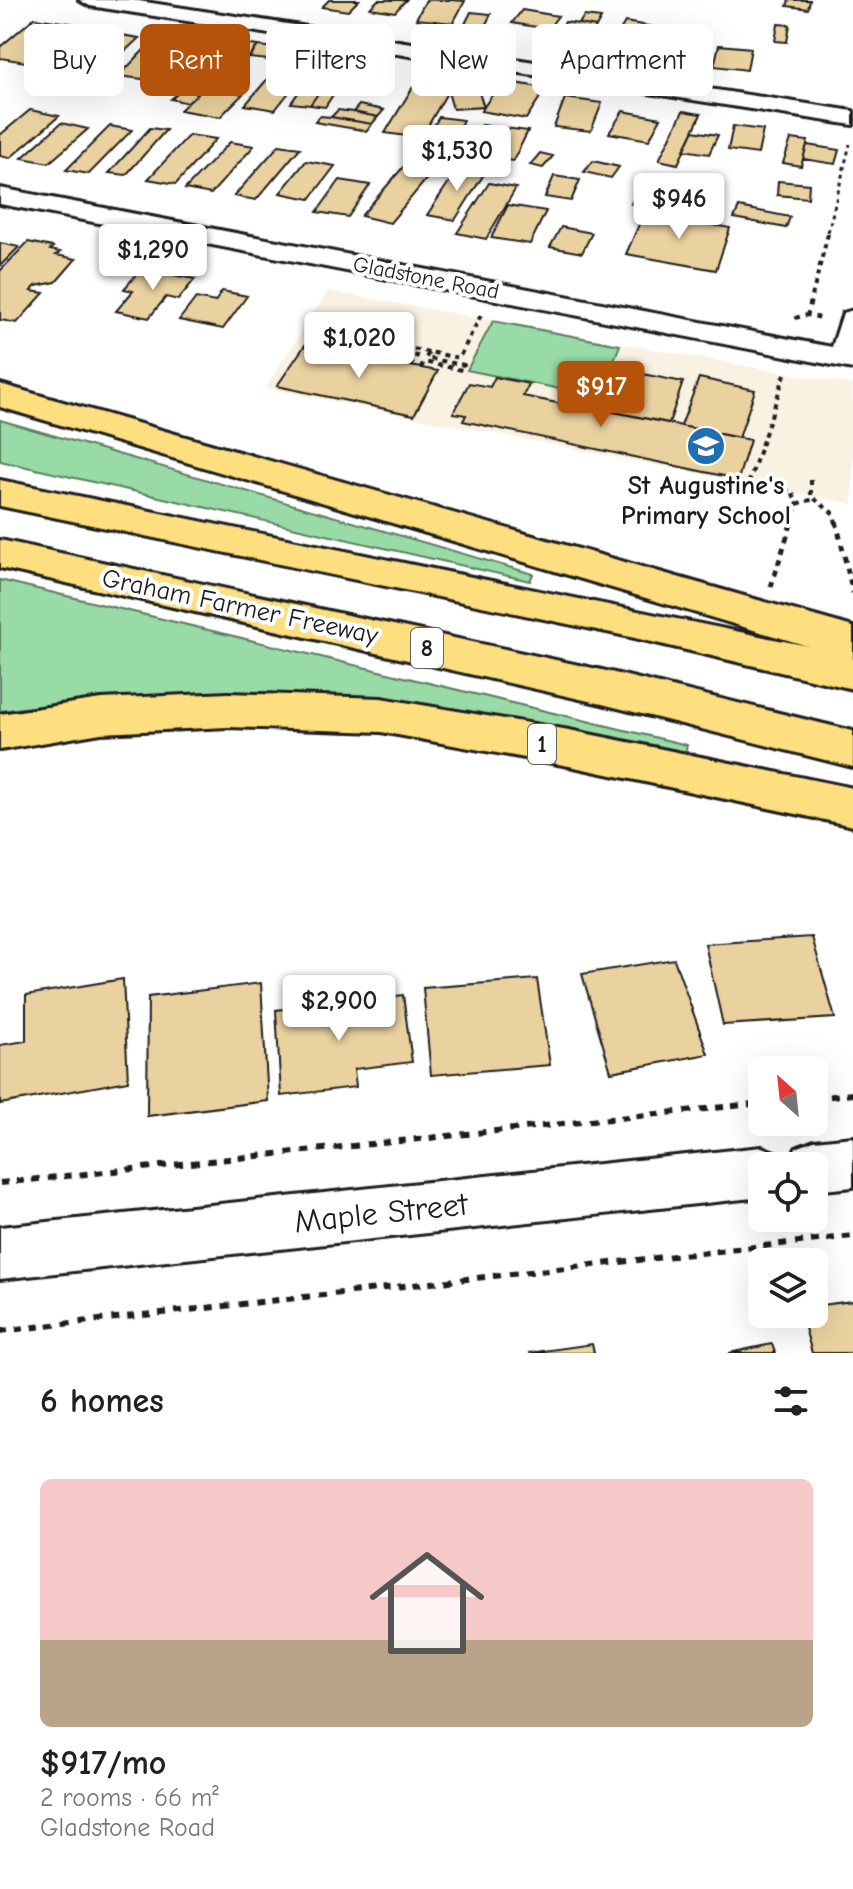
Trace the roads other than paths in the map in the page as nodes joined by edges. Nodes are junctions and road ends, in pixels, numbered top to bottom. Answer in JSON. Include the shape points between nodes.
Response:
{"nodes":[{"id":1,"x":90,"y":0,"type":"edge"},
{"id":2,"x":853,"y":118,"type":"edge"},
{"id":3,"x":0,"y":196,"type":"edge"},
{"id":4,"x":853,"y":319,"type":"edge"},
{"id":5,"x":848,"y":360,"type":"edge"},
{"id":6,"x":0,"y":395,"type":"edge"},
{"id":7,"x":0,"y":493,"type":"edge"},
{"id":8,"x":0,"y":554,"type":"edge"},
{"id":9,"x":853,"y":643,"type":"edge"},
{"id":10,"x":853,"y":672,"type":"edge"},
{"id":11,"x":0,"y":732,"type":"edge"},
{"id":12,"x":853,"y":749,"type":"edge"},
{"id":13,"x":853,"y":807,"type":"edge"},
{"id":14,"x":853,"y":1162,"type":"edge"},
{"id":15,"x":828,"y":1165,"type":"edge"},
{"id":16,"x":748,"y":1173,"type":"edge"},
{"id":17,"x":0,"y":1253,"type":"edge"}],
"edges":[{"from":1,"to":2,"type":"street"},
{"from":3,"to":5,"type":"street","name":"Gladstone Road"},
{"from":4,"to":5,"type":"street"},
{"from":6,"to":9,"type":"highway"},
{"from":7,"to":10,"type":"highway"},
{"from":8,"to":12,"type":"highway","name":"Graham Farmer Freeway","number":"8","via":[[602,687]]},
{"from":11,"to":13,"type":"highway","number":"1","via":[[101,716],[228,710],[381,715]]},
{"from":14,"to":15,"type":"street"},
{"from":16,"to":17,"type":"street","name":"Maple Street"}]}
